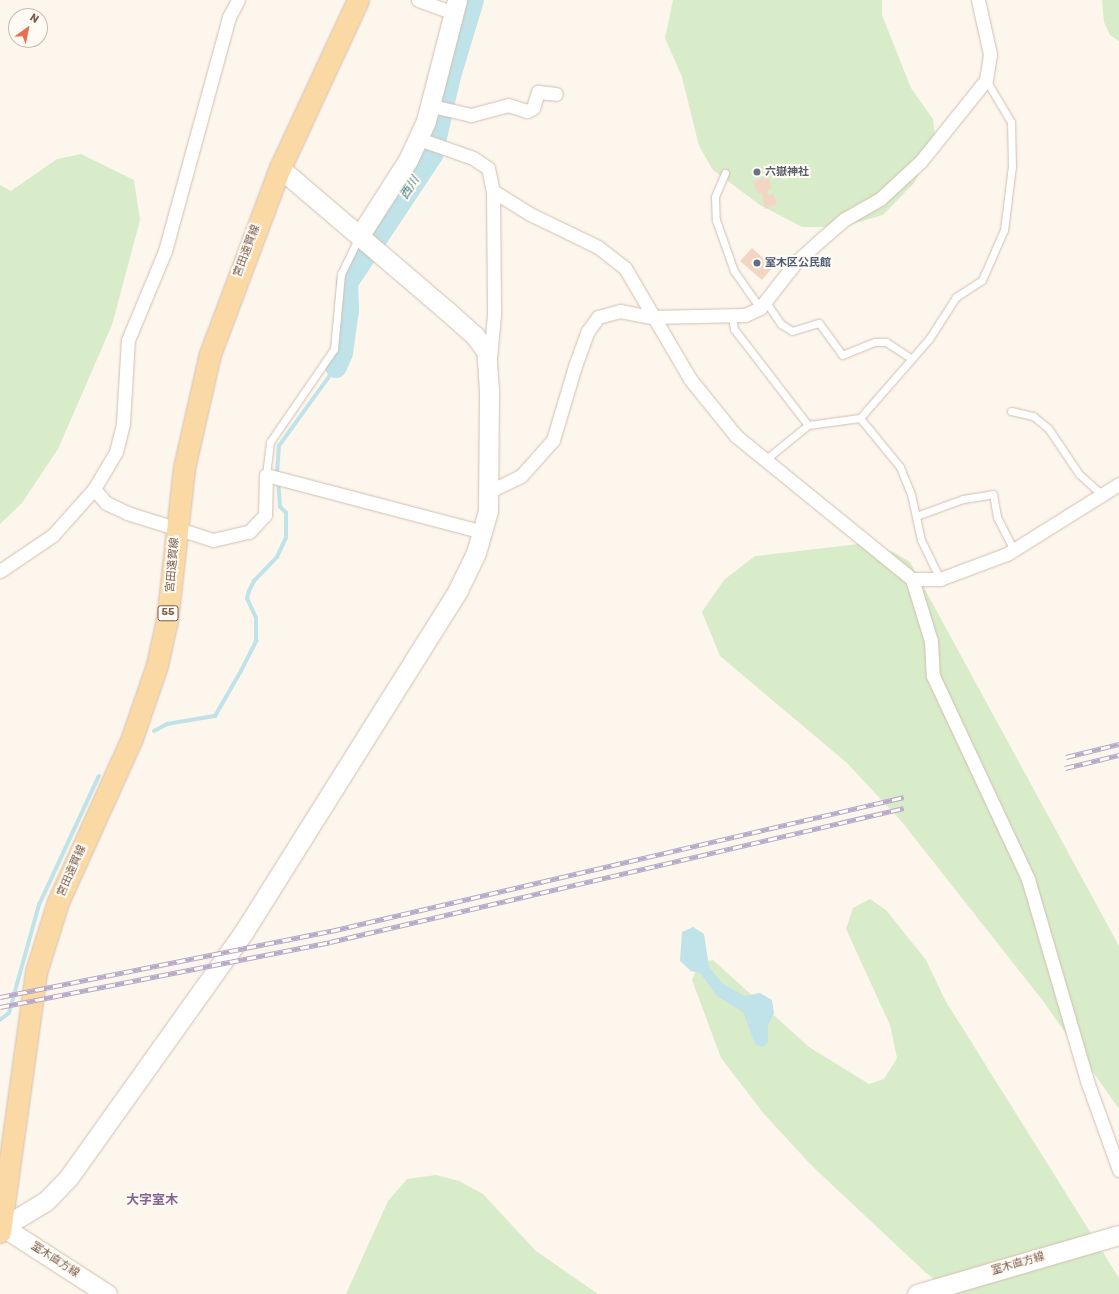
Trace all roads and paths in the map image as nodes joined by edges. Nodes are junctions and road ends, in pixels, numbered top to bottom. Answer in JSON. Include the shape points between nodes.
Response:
{"nodes":[{"id":1,"x":238,"y":0,"type":"edge"},
{"id":2,"x":358,"y":0,"type":"edge"},
{"id":3,"x":418,"y":0,"type":"edge"},
{"id":4,"x":978,"y":0,"type":"edge"},
{"id":5,"x":455,"y":7,"type":"edge"},
{"id":6,"x":986,"y":80,"type":"junction"},
{"id":7,"x":556,"y":94,"type":"dead end"},
{"id":8,"x":432,"y":106,"type":"junction"},
{"id":9,"x":419,"y":139,"type":"junction"},
{"id":10,"x":280,"y":168,"type":"junction"},
{"id":11,"x":725,"y":173,"type":"dead end"},
{"id":12,"x":493,"y":191,"type":"junction"},
{"id":13,"x":360,"y":235,"type":"junction"},
{"id":14,"x":763,"y":305,"type":"junction"},
{"id":15,"x":732,"y":316,"type":"junction"},
{"id":16,"x":651,"y":317,"type":"junction"},
{"id":17,"x":911,"y":358,"type":"junction"},
{"id":18,"x":489,"y":370,"type":"junction"},
{"id":19,"x":1011,"y":411,"type":"dead end"},
{"id":20,"x":860,"y":418,"type":"junction"},
{"id":21,"x":808,"y":425,"type":"junction"},
{"id":22,"x":765,"y":460,"type":"junction"},
{"id":23,"x":266,"y":475,"type":"junction"},
{"id":24,"x":1119,"y":484,"type":"edge"},
{"id":25,"x":94,"y":489,"type":"junction"},
{"id":26,"x":490,"y":490,"type":"junction"},
{"id":27,"x":1101,"y":494,"type":"junction"},
{"id":28,"x":916,"y":516,"type":"junction"},
{"id":29,"x":176,"y":529,"type":"junction"},
{"id":30,"x":483,"y":532,"type":"junction"},
{"id":31,"x":1013,"y":550,"type":"junction"},
{"id":32,"x":0,"y":571,"type":"edge"},
{"id":33,"x":912,"y":579,"type":"junction"},
{"id":34,"x":940,"y":579,"type":"junction"},
{"id":35,"x":1119,"y":1170,"type":"edge"},
{"id":36,"x":1,"y":1228,"type":"edge"},
{"id":37,"x":1119,"y":1235,"type":"edge"},
{"id":38,"x":107,"y":1294,"type":"edge"},
{"id":39,"x":916,"y":1294,"type":"edge"}],
"edges":[{"from":1,"to":25,"type":"street","via":[[229,17],[166,251],[128,340],[123,423],[116,452]]},
{"from":2,"to":10,"type":"main road","name":"宮田遠賀線","number":"55"},
{"from":3,"to":5,"type":"street"},
{"from":4,"to":6,"type":"street","via":[[990,54]]},
{"from":5,"to":8,"type":"street"},
{"from":6,"to":14,"type":"street","via":[[921,161],[880,200],[845,219],[796,262]]},
{"from":6,"to":17,"type":"lane","via":[[1011,122],[1012,166],[1004,230],[982,280],[956,297],[929,339]]},
{"from":7,"to":8,"type":"street","via":[[538,92],[533,108],[527,111],[508,105],[471,115]]},
{"from":8,"to":9,"type":"street"},
{"from":9,"to":12,"type":"street","via":[[473,158],[488,168]]},
{"from":9,"to":13,"type":"street"},
{"from":10,"to":13,"type":"street"},
{"from":10,"to":29,"type":"main road","name":"宮田遠賀線","number":"55","via":[[210,354],[184,468]]},
{"from":11,"to":14,"type":"lane","via":[[715,197],[716,220],[734,271]]},
{"from":12,"to":16,"type":"street","via":[[530,214],[598,247],[625,268]]},
{"from":12,"to":18,"type":"street","via":[[494,315]]},
{"from":13,"to":18,"type":"street","via":[[475,336],[486,351]]},
{"from":13,"to":23,"type":"lane","via":[[341,274],[334,348],[270,442]]},
{"from":14,"to":15,"type":"street","via":[[745,315]]},
{"from":14,"to":17,"type":"lane","via":[[781,324],[792,331],[819,323],[842,355],[875,342],[886,342]]},
{"from":15,"to":16,"type":"street"},
{"from":15,"to":21,"type":"lane","via":[[734,329]]},
{"from":16,"to":22,"type":"street","via":[[722,421]]},
{"from":16,"to":26,"type":"street","via":[[620,311],[598,317],[588,331],[577,359],[553,440],[521,476]]},
{"from":17,"to":20,"type":"lane"},
{"from":18,"to":26,"type":"street"},
{"from":19,"to":27,"type":"lane","via":[[1033,416],[1048,428],[1079,474]]},
{"from":20,"to":21,"type":"lane"},
{"from":20,"to":28,"type":"lane","via":[[900,467]]},
{"from":21,"to":22,"type":"lane"},
{"from":22,"to":33,"type":"street"},
{"from":23,"to":29,"type":"street","via":[[265,515],[250,532],[214,540]]},
{"from":23,"to":30,"type":"street"},
{"from":24,"to":27,"type":"street"},
{"from":25,"to":29,"type":"street","via":[[106,503]]},
{"from":25,"to":32,"type":"street","via":[[41,546]]},
{"from":26,"to":30,"type":"street"},
{"from":27,"to":31,"type":"street"},
{"from":28,"to":31,"type":"lane","via":[[963,499],[993,494],[997,517]]},
{"from":28,"to":34,"type":"lane","via":[[921,540]]},
{"from":29,"to":36,"type":"main road","name":"宮田遠賀線","number":"55","via":[[167,620],[144,708],[58,902],[36,972]]},
{"from":30,"to":36,"type":"street","via":[[458,590],[244,930],[69,1177],[46,1201]]},
{"from":31,"to":34,"type":"street","via":[[968,571]]},
{"from":33,"to":34,"type":"street"},
{"from":33,"to":35,"type":"street","via":[[931,641],[933,676],[1028,879],[1087,1081]]},
{"from":36,"to":38,"type":"street","name":"室木直方線"},
{"from":37,"to":39,"type":"street","name":"室木直方線"}]}
